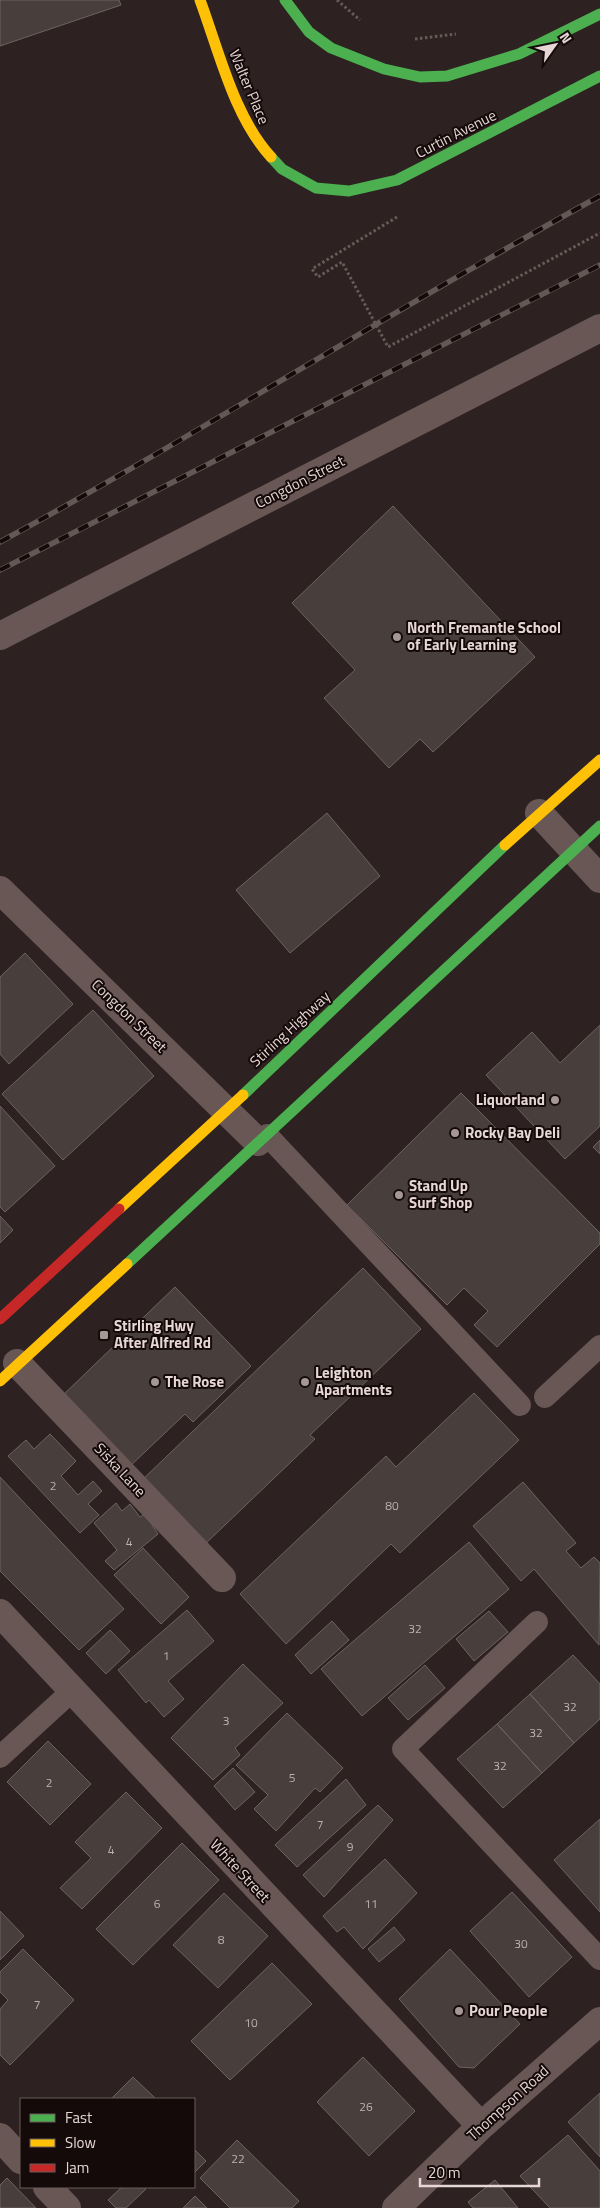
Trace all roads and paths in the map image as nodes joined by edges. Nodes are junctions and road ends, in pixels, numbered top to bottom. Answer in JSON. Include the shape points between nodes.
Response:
{"nodes":[{"id":1,"x":200,"y":0,"type":"edge"},
{"id":2,"x":285,"y":0,"type":"edge"},
{"id":3,"x":337,"y":0,"type":"edge"},
{"id":4,"x":600,"y":14,"type":"edge"},
{"id":5,"x":362,"y":21,"type":"dead end"},
{"id":6,"x":457,"y":34,"type":"dead end"},
{"id":7,"x":408,"y":39,"type":"dead end"},
{"id":8,"x":600,"y":76,"type":"edge"},
{"id":9,"x":316,"y":188,"type":"joint"},
{"id":10,"x":404,"y":213,"type":"dead end"},
{"id":11,"x":600,"y":233,"type":"edge"},
{"id":12,"x":600,"y":328,"type":"edge"},
{"id":13,"x":0,"y":636,"type":"edge"},
{"id":14,"x":600,"y":760,"type":"edge"},
{"id":15,"x":539,"y":813,"type":"junction"},
{"id":16,"x":600,"y":826,"type":"edge"},
{"id":17,"x":573,"y":852,"type":"junction"},
{"id":18,"x":600,"y":879,"type":"edge"},
{"id":19,"x":0,"y":890,"type":"edge"},
{"id":20,"x":227,"y":1110,"type":"junction"},
{"id":21,"x":262,"y":1138,"type":"junction"},
{"id":22,"x":0,"y":1319,"type":"edge"},
{"id":23,"x":600,"y":1346,"type":"edge"},
{"id":24,"x":9,"y":1372,"type":"edge"},
{"id":25,"x":545,"y":1396,"type":"dead end"},
{"id":26,"x":520,"y":1405,"type":"dead end"},
{"id":27,"x":222,"y":1578,"type":"dead end"},
{"id":28,"x":0,"y":1613,"type":"edge"},
{"id":29,"x":537,"y":1622,"type":"dead end"},
{"id":30,"x":72,"y":1691,"type":"junction"},
{"id":31,"x":0,"y":1757,"type":"edge"},
{"id":32,"x":600,"y":1959,"type":"edge"},
{"id":33,"x":600,"y":2021,"type":"edge"},
{"id":34,"x":481,"y":2126,"type":"junction"},
{"id":35,"x":0,"y":2137,"type":"edge"},
{"id":36,"x":20,"y":2159,"type":"edge"},
{"id":37,"x":48,"y":2188,"type":"edge"},
{"id":38,"x":67,"y":2208,"type":"edge"},
{"id":39,"x":396,"y":2208,"type":"edge"}],
"edges":[{"from":1,"to":9,"type":"main road","name":"Walter Place","via":[[242,116],[256,142],[282,169]]},
{"from":2,"to":4,"type":"main road","via":[[309,32],[331,48],[384,69],[420,78],[447,76],[519,54]]},
{"from":3,"to":5,"type":"path"},
{"from":6,"to":7,"type":"path"},
{"from":8,"to":9,"type":"main road","name":"Curtin Avenue","via":[[397,180],[349,191]]},
{"from":10,"to":11,"type":"path","via":[[312,268],[318,276],[342,262],[388,347]]},
{"from":12,"to":13,"type":"street","name":"Congdon Street"},
{"from":14,"to":15,"type":"main road","name":"Stirling Highway"},
{"from":15,"to":17,"type":"street"},
{"from":15,"to":20,"type":"main road","name":"Stirling Highway"},
{"from":16,"to":17,"type":"main road"},
{"from":17,"to":18,"type":"street"},
{"from":17,"to":21,"type":"main road"},
{"from":19,"to":20,"type":"street","name":"Congdon Street"},
{"from":20,"to":21,"type":"street","name":"Congdon Street"},
{"from":20,"to":22,"type":"main road","name":"Stirling Highway"},
{"from":21,"to":24,"type":"main road"},
{"from":21,"to":26,"type":"lane"},
{"from":23,"to":25,"type":"lane"},
{"from":24,"to":27,"type":"street","name":"Siska Lane"},
{"from":28,"to":30,"type":"street","name":"White Street"},
{"from":29,"to":32,"type":"lane","via":[[403,1749]]},
{"from":30,"to":31,"type":"lane"},
{"from":30,"to":34,"type":"street","name":"White Street"},
{"from":33,"to":34,"type":"street","name":"Thompson Road"},
{"from":34,"to":39,"type":"street","name":"Thompson Road"},
{"from":35,"to":36,"type":"street"},
{"from":37,"to":38,"type":"street"}]}
